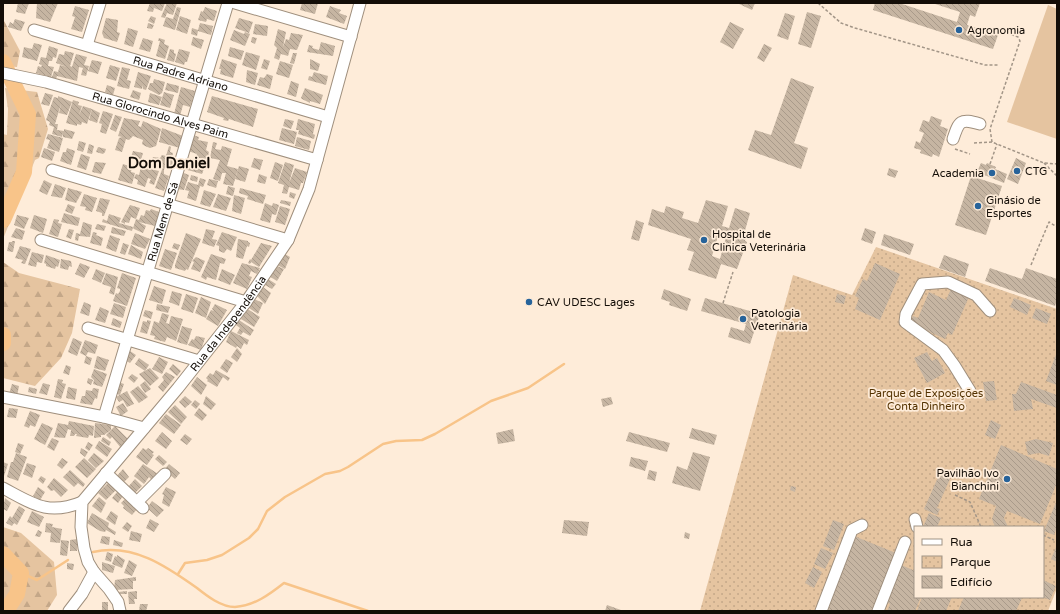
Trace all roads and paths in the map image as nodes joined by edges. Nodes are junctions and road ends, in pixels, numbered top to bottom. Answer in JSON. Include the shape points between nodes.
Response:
{"nodes":[{"id":1,"x":100,"y":3,"type":"edge"},
{"id":2,"x":228,"y":3,"type":"edge"},
{"id":3,"x":235,"y":3,"type":"edge"},
{"id":4,"x":360,"y":3,"type":"edge"},
{"id":5,"x":818,"y":3,"type":"edge"},
{"id":6,"x":34,"y":30,"type":"dead end"},
{"id":7,"x":1010,"y":34,"type":"dead end"},
{"id":8,"x":351,"y":37,"type":"junction"},
{"id":9,"x":87,"y":45,"type":"junction"},
{"id":10,"x":999,"y":66,"type":"dead end"},
{"id":11,"x":3,"y":73,"type":"edge"},
{"id":12,"x":205,"y":80,"type":"junction"},
{"id":13,"x":328,"y":116,"type":"junction"},
{"id":14,"x":192,"y":124,"type":"junction"},
{"id":15,"x":980,"y":124,"type":"dead end"},
{"id":16,"x":992,"y":142,"type":"junction"},
{"id":17,"x":951,"y":143,"type":"joint"},
{"id":18,"x":974,"y":143,"type":"dead end"},
{"id":19,"x":997,"y":144,"type":"junction"},
{"id":20,"x":970,"y":154,"type":"dead end"},
{"id":21,"x":317,"y":160,"type":"junction"},
{"id":22,"x":1044,"y":163,"type":"junction"},
{"id":23,"x":990,"y":164,"type":"dead end"},
{"id":24,"x":1057,"y":164,"type":"edge"},
{"id":25,"x":52,"y":170,"type":"dead end"},
{"id":26,"x":1057,"y":176,"type":"edge"},
{"id":27,"x":168,"y":204,"type":"junction"},
{"id":28,"x":1057,"y":226,"type":"edge"},
{"id":29,"x":41,"y":240,"type":"dead end"},
{"id":30,"x":288,"y":240,"type":"junction"},
{"id":31,"x":1031,"y":265,"type":"dead end"},
{"id":32,"x":147,"y":272,"type":"junction"},
{"id":33,"x":733,"y":272,"type":"dead end"},
{"id":34,"x":246,"y":302,"type":"junction"},
{"id":35,"x":723,"y":303,"type":"dead end"},
{"id":36,"x":990,"y":311,"type":"dead end"},
{"id":37,"x":88,"y":328,"type":"dead end"},
{"id":38,"x":127,"y":339,"type":"junction"},
{"id":39,"x":199,"y":361,"type":"junction"},
{"id":40,"x":970,"y":391,"type":"dead end"},
{"id":41,"x":3,"y":398,"type":"edge"},
{"id":42,"x":104,"y":417,"type":"junction"},
{"id":43,"x":144,"y":428,"type":"junction"},
{"id":44,"x":106,"y":473,"type":"junction"},
{"id":45,"x":165,"y":474,"type":"dead end"},
{"id":46,"x":3,"y":488,"type":"edge"},
{"id":47,"x":955,"y":495,"type":"dead end"},
{"id":48,"x":82,"y":502,"type":"junction"},
{"id":49,"x":862,"y":526,"type":"dead end"},
{"id":50,"x":981,"y":526,"type":"edge"},
{"id":51,"x":1044,"y":535,"type":"edge"},
{"id":52,"x":1054,"y":540,"type":"dead end"},
{"id":53,"x":905,"y":542,"type":"dead end"},
{"id":54,"x":94,"y":572,"type":"junction"},
{"id":55,"x":68,"y":611,"type":"edge"},
{"id":56,"x":120,"y":611,"type":"edge"},
{"id":57,"x":821,"y":611,"type":"edge"},
{"id":58,"x":878,"y":611,"type":"edge"}],
"edges":[{"from":1,"to":9,"type":"street"},
{"from":2,"to":12,"type":"street","name":"Rua Mem de Sá"},
{"from":3,"to":8,"type":"street"},
{"from":4,"to":8,"type":"street","name":"Rua da Independência"},
{"from":5,"to":10,"type":"path","via":[[841,23],[855,28],[986,65]]},
{"from":6,"to":9,"type":"street","name":"Rua Padre Adriano"},
{"from":7,"to":16,"type":"path","via":[[1018,37],[1020,41],[990,129]]},
{"from":8,"to":13,"type":"street","name":"Rua da Independência"},
{"from":9,"to":12,"type":"street","name":"Rua Padre Adriano"},
{"from":11,"to":14,"type":"street","name":"Rua Glorocindo Alves Paim","via":[[15,74]]},
{"from":12,"to":13,"type":"street","name":"Rua Padre Adriano"},
{"from":12,"to":14,"type":"street","name":"Rua Mem de Sá"},
{"from":13,"to":21,"type":"street","name":"Rua da Independência"},
{"from":14,"to":21,"type":"street","name":"Rua Glorocindo Alves Paim"},
{"from":14,"to":27,"type":"street","name":"Rua Mem de Sá"},
{"from":15,"to":17,"type":"street","via":[[962,121]]},
{"from":16,"to":18,"type":"path"},
{"from":16,"to":19,"type":"path"},
{"from":17,"to":20,"type":"path"},
{"from":19,"to":22,"type":"path"},
{"from":19,"to":23,"type":"path"},
{"from":21,"to":30,"type":"street","name":"Rua da Independência","via":[[304,202]]},
{"from":22,"to":24,"type":"path"},
{"from":22,"to":26,"type":"path"},
{"from":25,"to":27,"type":"street"},
{"from":27,"to":30,"type":"street"},
{"from":27,"to":32,"type":"street","name":"Rua Mem de Sá"},
{"from":28,"to":31,"type":"path","via":[[1049,222]]},
{"from":29,"to":32,"type":"street"},
{"from":30,"to":34,"type":"street","name":"Rua da Independência"},
{"from":32,"to":34,"type":"street"},
{"from":32,"to":38,"type":"street","name":"Rua Mem de Sá"},
{"from":33,"to":35,"type":"path"},
{"from":34,"to":39,"type":"street","name":"Rua da Independência"},
{"from":36,"to":40,"type":"street","via":[[976,295],[948,282],[922,284],[906,314],[906,322],[943,350]]},
{"from":37,"to":38,"type":"street"},
{"from":38,"to":39,"type":"street"},
{"from":38,"to":42,"type":"street","name":"Rua Mem de Sá"},
{"from":39,"to":43,"type":"street","name":"Rua da Independência"},
{"from":41,"to":42,"type":"street"},
{"from":42,"to":43,"type":"street"},
{"from":43,"to":44,"type":"street","name":"Rua da Independência"},
{"from":44,"to":45,"type":"street","via":[[140,505]]},
{"from":44,"to":48,"type":"street","name":"Rua da Independência"},
{"from":46,"to":48,"type":"street","via":[[45,508],[63,509]]},
{"from":47,"to":50,"type":"path","via":[[970,502]]},
{"from":48,"to":54,"type":"street","via":[[81,527],[84,548]]},
{"from":49,"to":57,"type":"street","via":[[852,530]]},
{"from":51,"to":52,"type":"path"},
{"from":53,"to":58,"type":"street"},
{"from":54,"to":55,"type":"street"},
{"from":54,"to":56,"type":"street","via":[[118,602]]}]}
